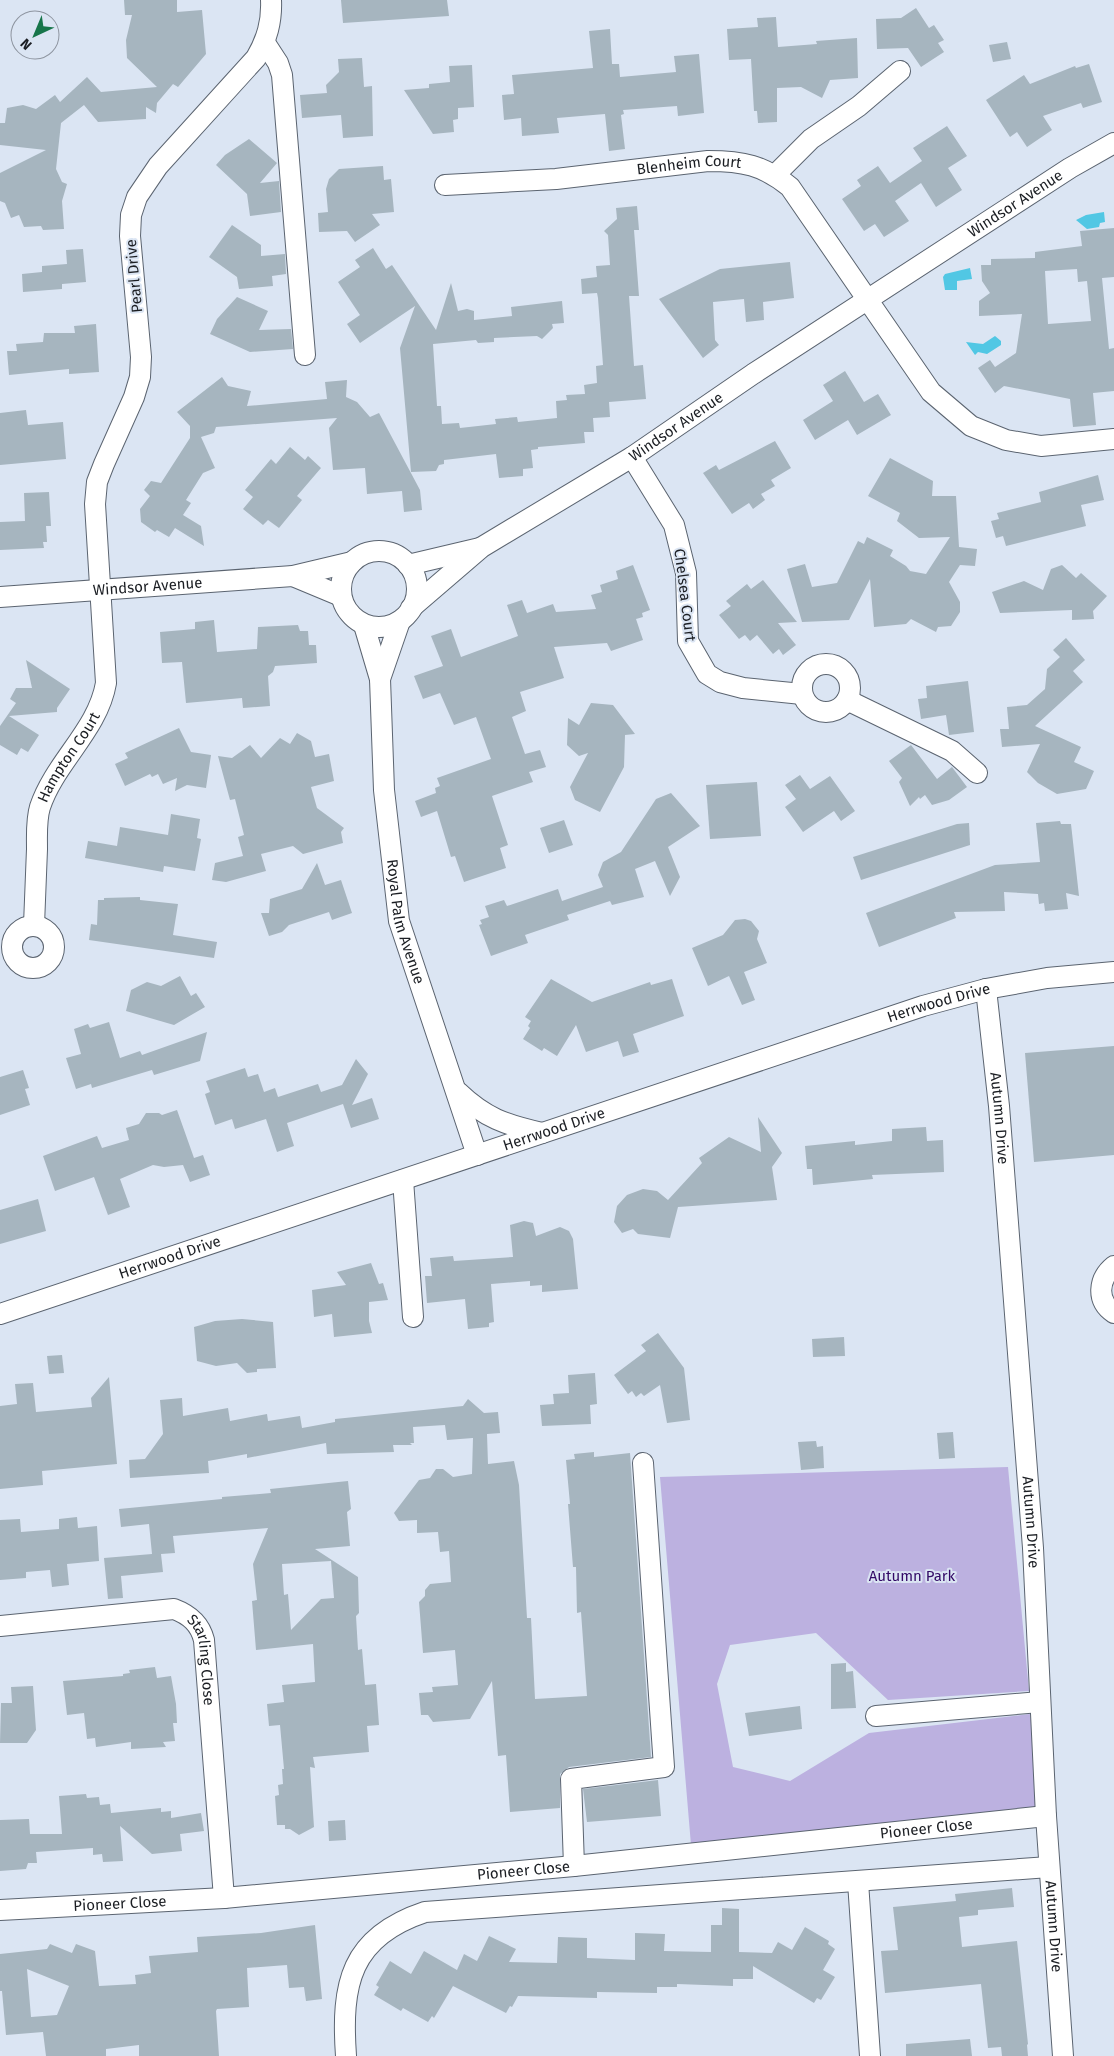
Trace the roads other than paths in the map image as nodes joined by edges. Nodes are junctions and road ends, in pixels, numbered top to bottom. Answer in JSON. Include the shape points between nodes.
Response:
{"nodes":[{"id":1,"x":270,"y":0,"type":"edge"},
{"id":2,"x":265,"y":43,"type":"junction"},
{"id":3,"x":900,"y":70,"type":"dead end"},
{"id":4,"x":1114,"y":143,"type":"edge"},
{"id":5,"x":775,"y":175,"type":"junction"},
{"id":6,"x":446,"y":185,"type":"dead end"},
{"id":7,"x":866,"y":300,"type":"junction"},
{"id":8,"x":305,"y":355,"type":"dead end"},
{"id":9,"x":1114,"y":440,"type":"edge"},
{"id":10,"x":632,"y":457,"type":"junction"},
{"id":11,"x":482,"y":547,"type":"junction"},
{"id":12,"x":352,"y":562,"type":"junction"},
{"id":13,"x":408,"y":565,"type":"junction"},
{"id":14,"x":294,"y":576,"type":"junction"},
{"id":15,"x":99,"y":591,"type":"junction"},
{"id":16,"x":341,"y":596,"type":"junction"},
{"id":17,"x":0,"y":597,"type":"edge"},
{"id":18,"x":406,"y":614,"type":"junction"},
{"id":19,"x":364,"y":624,"type":"junction"},
{"id":20,"x":380,"y":679,"type":"junction"},
{"id":21,"x":802,"y":694,"type":"junction"},
{"id":22,"x":847,"y":700,"type":"junction"},
{"id":23,"x":977,"y":773,"type":"dead end"},
{"id":24,"x":34,"y":925,"type":"dead end"},
{"id":25,"x":1114,"y":972,"type":"edge"},
{"id":26,"x":986,"y":989,"type":"junction"},
{"id":27,"x":456,"y":1090,"type":"junction"},
{"id":28,"x":543,"y":1133,"type":"junction"},
{"id":29,"x":477,"y":1155,"type":"junction"},
{"id":30,"x":403,"y":1180,"type":"junction"},
{"id":31,"x":1114,"y":1266,"type":"edge"},
{"id":32,"x":0,"y":1314,"type":"edge"},
{"id":33,"x":1114,"y":1314,"type":"edge"},
{"id":34,"x":413,"y":1317,"type":"dead end"},
{"id":35,"x":643,"y":1463,"type":"dead end"},
{"id":36,"x":0,"y":1626,"type":"edge"},
{"id":37,"x":1040,"y":1702,"type":"junction"},
{"id":38,"x":876,"y":1716,"type":"dead end"},
{"id":39,"x":1046,"y":1816,"type":"junction"},
{"id":40,"x":574,"y":1866,"type":"junction"},
{"id":41,"x":1049,"y":1867,"type":"junction"},
{"id":42,"x":858,"y":1882,"type":"junction"},
{"id":43,"x":224,"y":1898,"type":"junction"},
{"id":44,"x":0,"y":1910,"type":"edge"},
{"id":45,"x":346,"y":2056,"type":"edge"},
{"id":46,"x":870,"y":2056,"type":"edge"},
{"id":47,"x":1064,"y":2056,"type":"edge"}],
"edges":[{"from":1,"to":2,"type":"street","name":"Pearl Drive","via":[[270,25]]},
{"from":2,"to":8,"type":"street","via":[[282,75]]},
{"from":2,"to":15,"type":"street","name":"Pearl Drive","via":[[256,58],[158,166],[141,189],[131,215],[140,378],[97,482]]},
{"from":3,"to":5,"type":"street","via":[[859,106],[811,139]]},
{"from":4,"to":7,"type":"street","name":"Windsor Avenue"},
{"from":5,"to":6,"type":"street","name":"Blenheim Court","via":[[758,166],[708,161],[556,179]]},
{"from":5,"to":7,"type":"street","name":"Blenheim Court","via":[[790,187]]},
{"from":7,"to":9,"type":"street","via":[[931,392],[970,426],[1006,440],[1041,446]]},
{"from":7,"to":10,"type":"street","name":"Windsor Avenue"},
{"from":10,"to":11,"type":"street","name":"Windsor Avenue"},
{"from":10,"to":21,"type":"street","name":"Chelsea Court","via":[[674,525],[686,573],[688,641],[707,674],[720,682],[743,688]]},
{"from":11,"to":13,"type":"street","name":"Windsor Avenue"},
{"from":11,"to":18,"type":"street","name":"Windsor Avenue"},
{"from":12,"to":13,"type":"street","via":[[374,551],[387,552]]},
{"from":12,"to":14,"type":"street","name":"Windsor Avenue"},
{"from":12,"to":16,"type":"street","via":[[341,584]]},
{"from":13,"to":18,"type":"street","via":[[417,588]]},
{"from":14,"to":15,"type":"street","name":"Windsor Avenue"},
{"from":14,"to":16,"type":"street","name":"Windsor Avenue"},
{"from":15,"to":17,"type":"street","name":"Windsor Avenue"},
{"from":15,"to":24,"type":"street","name":"Hampton Court","via":[[106,683],[103,700],[41,805]]},
{"from":16,"to":19,"type":"street","via":[[345,608]]},
{"from":18,"to":19,"type":"street","via":[[389,626]]},
{"from":18,"to":20,"type":"street","name":"Royal Palm Avenue"},
{"from":19,"to":20,"type":"street","name":"Royal Palm Avenue"},
{"from":20,"to":27,"type":"street","name":"Royal Palm Avenue","via":[[384,790],[399,920]]},
{"from":21,"to":22,"type":"street","via":[[811,708],[818,712],[835,711]]},
{"from":21,"to":22,"type":"street","via":[[802,685],[809,670],[833,665],[841,669],[850,683]]},
{"from":22,"to":23,"type":"street","via":[[952,751]]},
{"from":25,"to":26,"type":"street","name":"Herrwood Drive","via":[[1047,978]]},
{"from":26,"to":28,"type":"street","name":"Herrwood Drive","via":[[923,1006]]},
{"from":26,"to":37,"type":"street","name":"Autumn Drive","via":[[999,1106],[1033,1548]]},
{"from":27,"to":28,"type":"street","via":[[498,1122]]},
{"from":27,"to":29,"type":"street","name":"Royal Palm Avenue"},
{"from":28,"to":29,"type":"street","name":"Herrwood Drive"},
{"from":29,"to":30,"type":"street","name":"Herrwood Drive"},
{"from":30,"to":32,"type":"street","name":"Herrwood Drive"},
{"from":30,"to":34,"type":"street"},
{"from":31,"to":33,"type":"street","via":[[1103,1279],[1101,1288],[1105,1306]]},
{"from":35,"to":40,"type":"street","via":[[664,1767],[570,1779]]},
{"from":36,"to":43,"type":"street","name":"Starling Close","via":[[174,1609],[184,1612],[201,1628]]},
{"from":37,"to":38,"type":"street"},
{"from":37,"to":39,"type":"street","name":"Autumn Drive"},
{"from":39,"to":40,"type":"street","name":"Pioneer Close"},
{"from":39,"to":41,"type":"street","name":"Autumn Drive"},
{"from":40,"to":43,"type":"street","name":"Pioneer Close"},
{"from":41,"to":42,"type":"street"},
{"from":41,"to":47,"type":"street","name":"Autumn Drive"},
{"from":42,"to":45,"type":"street","via":[[425,1912],[407,1918],[389,1927],[368,1946],[355,1966],[346,1990]]},
{"from":42,"to":46,"type":"street"},
{"from":43,"to":44,"type":"street","name":"Pioneer Close"}]}
